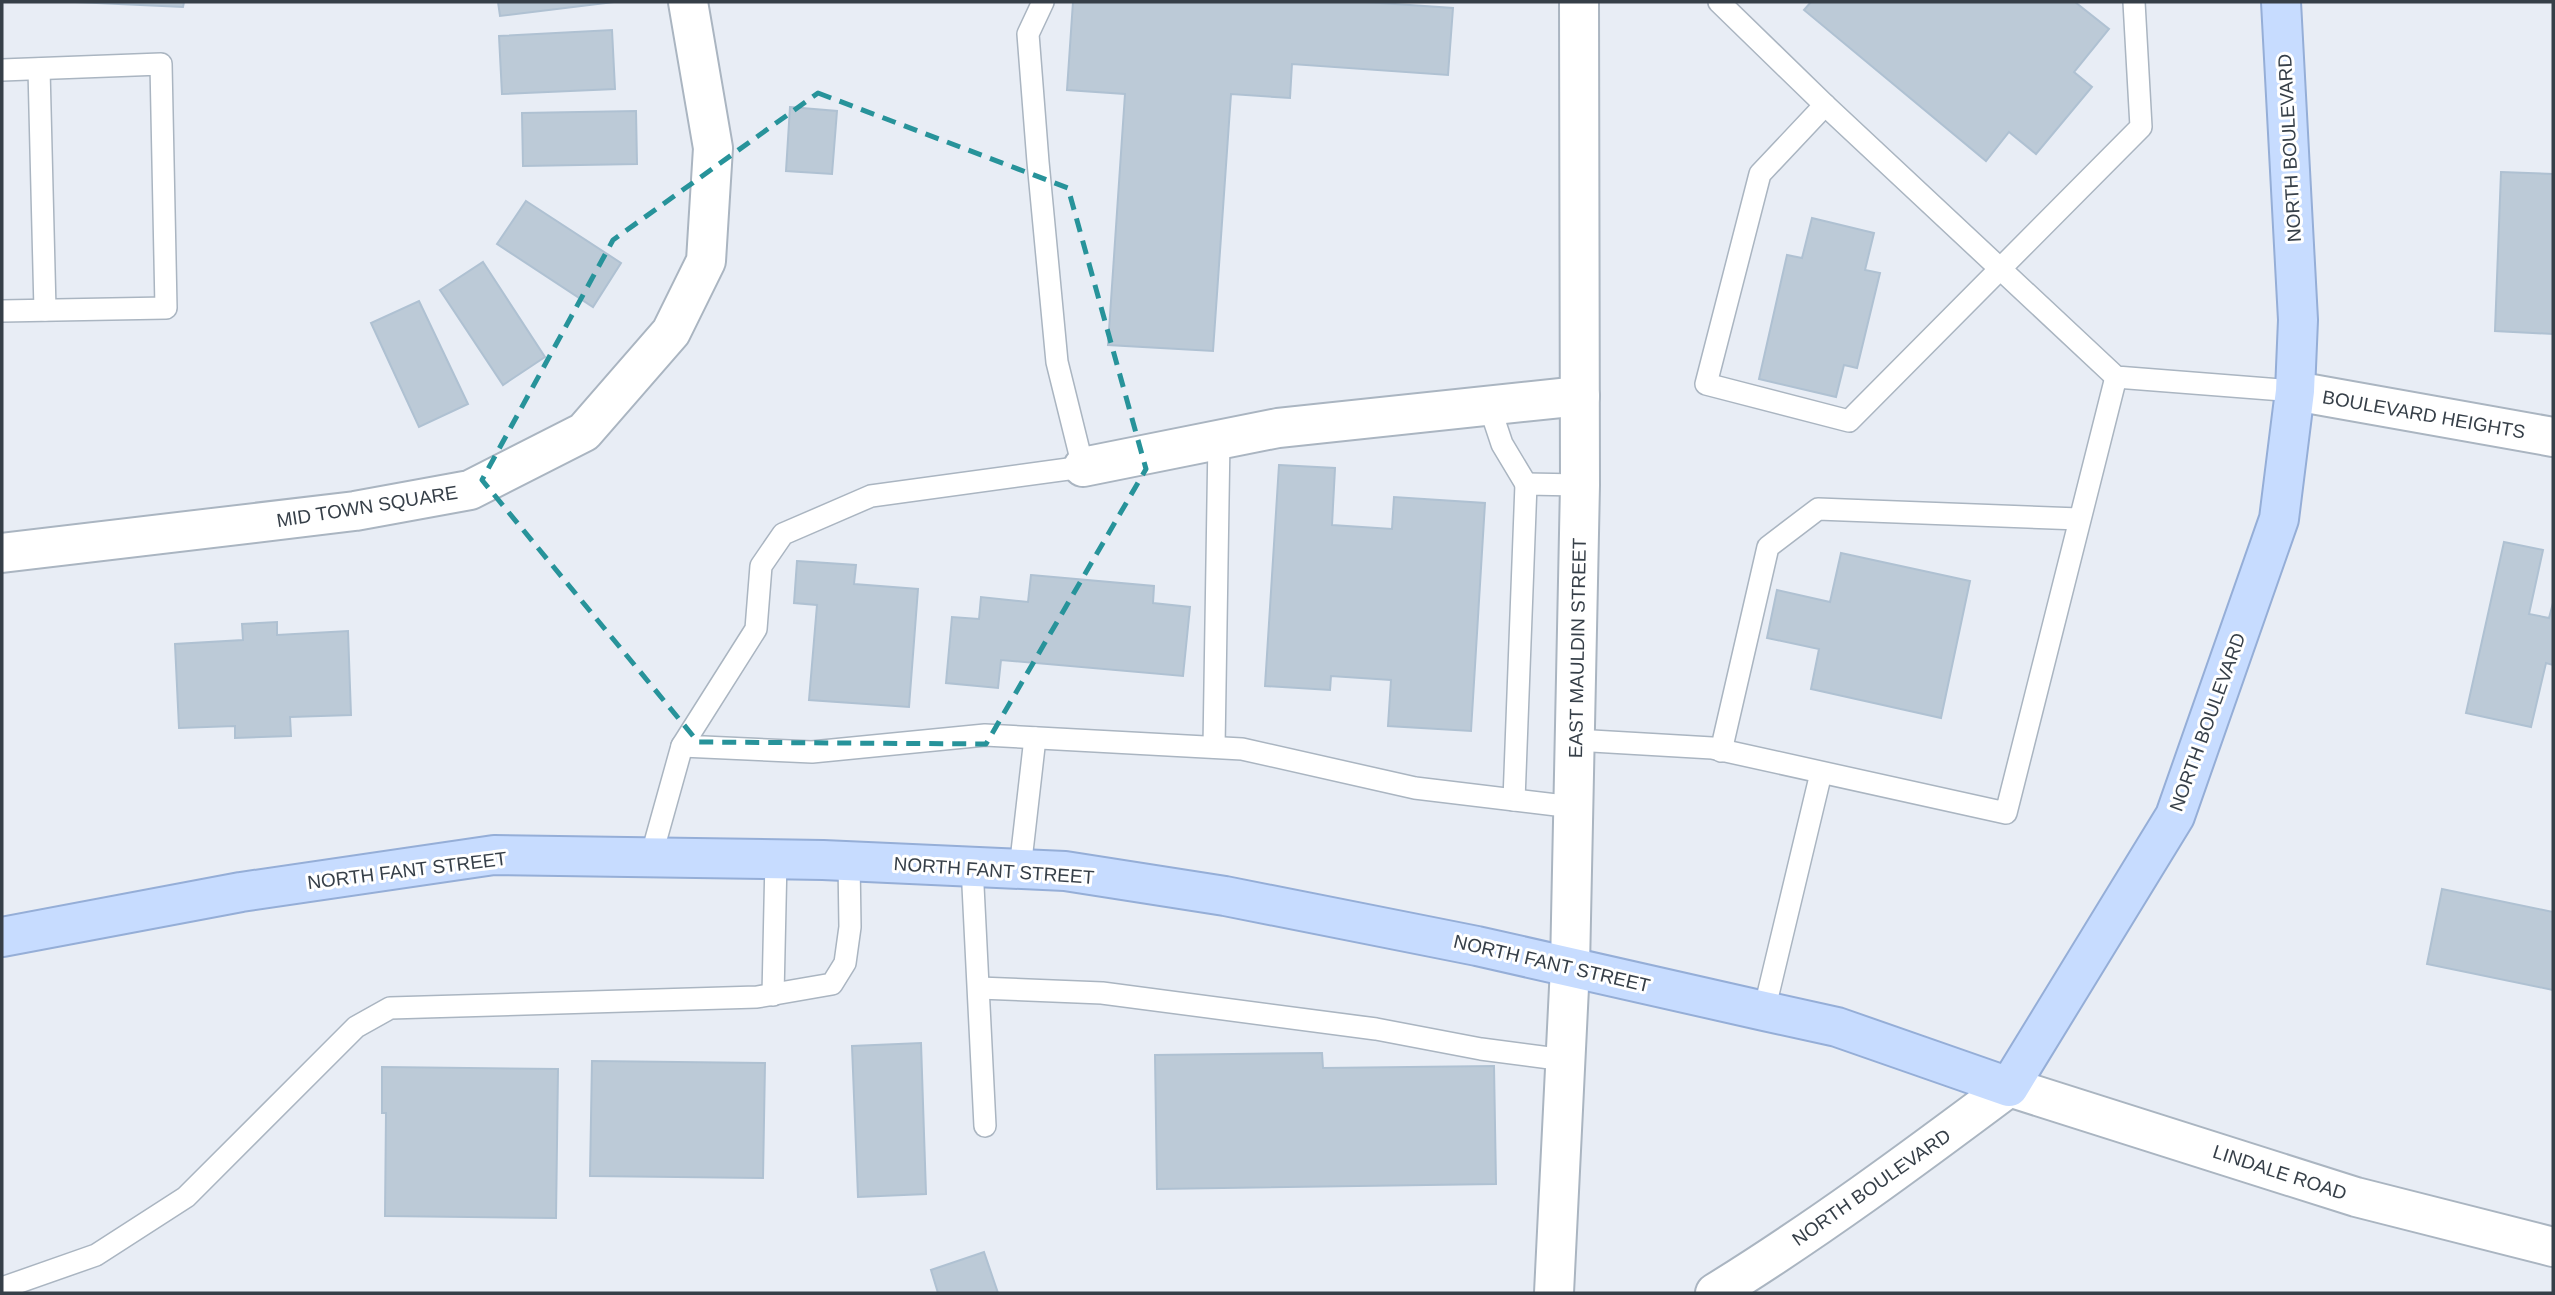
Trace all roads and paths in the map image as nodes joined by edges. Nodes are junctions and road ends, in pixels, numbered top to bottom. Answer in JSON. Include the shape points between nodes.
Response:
{"nodes":[{"id":1,"x":688,"y":2,"type":"edge"},
{"id":2,"x":1043,"y":2,"type":"edge"},
{"id":3,"x":1579,"y":2,"type":"edge"},
{"id":4,"x":1719,"y":2,"type":"edge"},
{"id":5,"x":2134,"y":2,"type":"edge"},
{"id":6,"x":2281,"y":2,"type":"edge"},
{"id":7,"x":39,"y":69,"type":"junction"},
{"id":8,"x":2,"y":70,"type":"edge"},
{"id":9,"x":1825,"y":105,"type":"junction"},
{"id":10,"x":1999,"y":270,"type":"junction"},
{"id":11,"x":45,"y":310,"type":"junction"},
{"id":12,"x":2,"y":311,"type":"edge"},
{"id":13,"x":2116,"y":377,"type":"junction"},
{"id":14,"x":2295,"y":391,"type":"junction"},
{"id":15,"x":1580,"y":396,"type":"junction"},
{"id":16,"x":1489,"y":405,"type":"junction"},
{"id":17,"x":2553,"y":436,"type":"edge"},
{"id":18,"x":1219,"y":439,"type":"junction"},
{"id":19,"x":1083,"y":467,"type":"junction"},
{"id":20,"x":1526,"y":484,"type":"junction"},
{"id":21,"x":1580,"y":485,"type":"junction"},
{"id":22,"x":2079,"y":519,"type":"junction"},
{"id":23,"x":2,"y":553,"type":"edge"},
{"id":24,"x":1035,"y":738,"type":"junction"},
{"id":25,"x":1575,"y":740,"type":"junction"},
{"id":26,"x":682,"y":746,"type":"junction"},
{"id":27,"x":1214,"y":747,"type":"junction"},
{"id":28,"x":1721,"y":751,"type":"junction"},
{"id":29,"x":1821,"y":773,"type":"junction"},
{"id":30,"x":1514,"y":800,"type":"junction"},
{"id":31,"x":1573,"y":807,"type":"junction"},
{"id":32,"x":651,"y":858,"type":"junction"},
{"id":33,"x":776,"y":859,"type":"junction"},
{"id":34,"x":849,"y":861,"type":"junction"},
{"id":35,"x":972,"y":866,"type":"junction"},
{"id":36,"x":1020,"y":869,"type":"junction"},
{"id":37,"x":2,"y":937,"type":"edge"},
{"id":38,"x":1570,"y":967,"type":"junction"},
{"id":39,"x":979,"y":988,"type":"junction"},
{"id":40,"x":773,"y":995,"type":"junction"},
{"id":41,"x":1764,"y":1011,"type":"junction"},
{"id":42,"x":1565,"y":1060,"type":"junction"},
{"id":43,"x":2010,"y":1087,"type":"junction"},
{"id":44,"x":985,"y":1126,"type":"dead end"},
{"id":45,"x":2553,"y":1247,"type":"edge"},
{"id":46,"x":2,"y":1288,"type":"edge"},
{"id":47,"x":1554,"y":1293,"type":"edge"},
{"id":48,"x":1715,"y":1293,"type":"edge"}],
"edges":[{"from":1,"to":23,"type":"street","name":"MID TOWN SQUARE","via":[[713,148],[706,261],[671,332],[584,432],[470,490],[355,511]]},
{"from":2,"to":19,"type":"lane","via":[[1028,34],[1038,162],[1058,362]]},
{"from":3,"to":15,"type":"street","name":"EAST MAULDIN STREET"},
{"from":4,"to":9,"type":"lane"},
{"from":5,"to":10,"type":"lane","via":[[2141,127]]},
{"from":6,"to":14,"type":"main road","name":"NORTH BOULEVARD","via":[[2298,320]]},
{"from":7,"to":8,"type":"lane"},
{"from":7,"to":11,"type":"lane"},
{"from":7,"to":11,"type":"lane","via":[[161,64],[166,308]]},
{"from":9,"to":10,"type":"lane"},
{"from":9,"to":10,"type":"lane","via":[[1760,174],[1706,384],[1849,421]]},
{"from":10,"to":13,"type":"lane"},
{"from":11,"to":12,"type":"lane"},
{"from":13,"to":14,"type":"lane"},
{"from":13,"to":22,"type":"lane"},
{"from":14,"to":17,"type":"street","name":"BOULEVARD HEIGHTS"},
{"from":14,"to":43,"type":"main road","name":"NORTH BOULEVARD","via":[[2279,519],[2175,816]]},
{"from":15,"to":16,"type":"street"},
{"from":15,"to":21,"type":"street","name":"EAST MAULDIN STREET"},
{"from":16,"to":18,"type":"street","via":[[1278,428]]},
{"from":16,"to":20,"type":"lane","via":[[1502,444]]},
{"from":18,"to":19,"type":"street"},
{"from":18,"to":27,"type":"lane"},
{"from":19,"to":26,"type":"lane","via":[[871,496],[783,534],[761,566],[757,629]]},
{"from":20,"to":21,"type":"lane"},
{"from":20,"to":30,"type":"lane"},
{"from":21,"to":25,"type":"street","name":"EAST MAULDIN STREET"},
{"from":22,"to":28,"type":"lane","via":[[1818,509],[1768,547]]},
{"from":22,"to":29,"type":"lane","via":[[2006,813]]},
{"from":24,"to":26,"type":"lane","via":[[985,735],[812,752]]},
{"from":24,"to":27,"type":"lane"},
{"from":24,"to":36,"type":"lane"},
{"from":25,"to":28,"type":"lane"},
{"from":25,"to":31,"type":"street","name":"EAST MAULDIN STREET"},
{"from":26,"to":32,"type":"lane"},
{"from":27,"to":30,"type":"lane","via":[[1242,749],[1415,788]]},
{"from":28,"to":29,"type":"lane"},
{"from":29,"to":41,"type":"lane"},
{"from":30,"to":31,"type":"lane"},
{"from":31,"to":38,"type":"street","name":"EAST MAULDIN STREET"},
{"from":32,"to":33,"type":"main road","name":"NORTH FANT STREET"},
{"from":32,"to":37,"type":"main road","name":"NORTH FANT STREET","via":[[495,855],[241,892]]},
{"from":33,"to":34,"type":"main road","name":"NORTH FANT STREET"},
{"from":33,"to":40,"type":"lane"},
{"from":34,"to":35,"type":"main road","name":"NORTH FANT STREET"},
{"from":34,"to":40,"type":"lane","via":[[850,927],[845,963],[832,984]]},
{"from":35,"to":36,"type":"main road","name":"NORTH FANT STREET"},
{"from":35,"to":39,"type":"lane"},
{"from":36,"to":38,"type":"main road","name":"NORTH FANT STREET","via":[[1065,871],[1225,896]]},
{"from":38,"to":41,"type":"main road","name":"NORTH FANT STREET"},
{"from":38,"to":42,"type":"street","name":"EAST MAULDIN STREET"},
{"from":39,"to":42,"type":"lane","via":[[1102,993],[1376,1029]]},
{"from":39,"to":44,"type":"lane"},
{"from":40,"to":46,"type":"lane","via":[[390,1008],[356,1027],[186,1196],[96,1255]]},
{"from":41,"to":43,"type":"main road","name":"NORTH FANT STREET","via":[[1837,1027]]},
{"from":42,"to":47,"type":"street","name":"EAST MAULDIN STREET"},
{"from":43,"to":45,"type":"street","name":"LINDALE ROAD","via":[[2356,1197]]},
{"from":43,"to":48,"type":"street","name":"NORTH BOULEVARD"}]}
